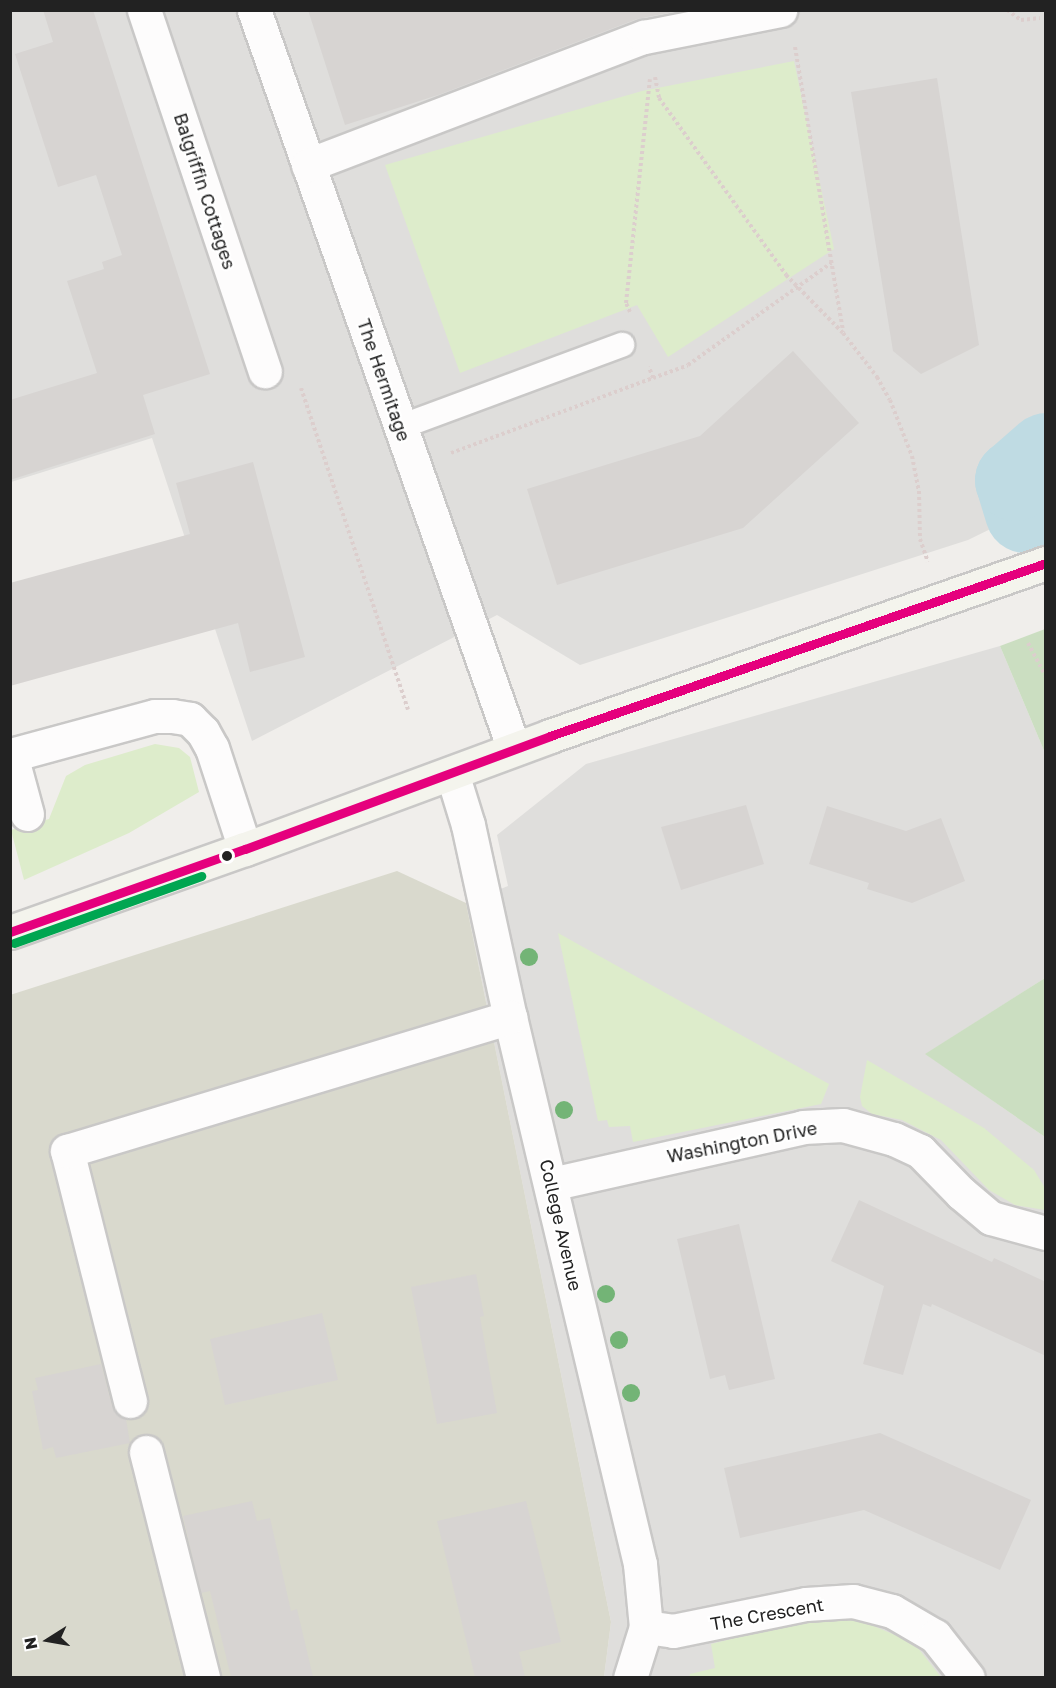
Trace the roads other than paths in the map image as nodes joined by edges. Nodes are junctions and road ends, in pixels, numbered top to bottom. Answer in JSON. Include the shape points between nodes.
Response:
{"nodes":[{"id":1,"x":144,"y":10,"type":"edge"},
{"id":2,"x":254,"y":10,"type":"edge"},
{"id":3,"x":780,"y":10,"type":"edge"},
{"id":4,"x":308,"y":165,"type":"junction"},
{"id":5,"x":622,"y":345,"type":"dead end"},
{"id":6,"x":265,"y":371,"type":"road end"},
{"id":7,"x":400,"y":428,"type":"junction"},
{"id":8,"x":1046,"y":563,"type":"edge"},
{"id":9,"x":514,"y":749,"type":"junction"},
{"id":10,"x":452,"y":772,"type":"junction"},
{"id":11,"x":27,"y":814,"type":"dead end"},
{"id":12,"x":245,"y":849,"type":"junction"},
{"id":13,"x":10,"y":932,"type":"edge"},
{"id":14,"x":510,"y":1017,"type":"junction"},
{"id":15,"x":551,"y":1184,"type":"junction"},
{"id":16,"x":1046,"y":1233,"type":"edge"},
{"id":17,"x":130,"y":1401,"type":"dead end"},
{"id":18,"x":146,"y":1452,"type":"dead end"},
{"id":19,"x":646,"y":1627,"type":"junction"},
{"id":20,"x":203,"y":1677,"type":"edge"},
{"id":21,"x":630,"y":1677,"type":"edge"},
{"id":22,"x":968,"y":1677,"type":"edge"}],
"edges":[{"from":1,"to":6,"type":"street","name":"Balgriffin Cottages"},
{"from":2,"to":4,"type":"street","name":"The Hermitage"},
{"from":3,"to":4,"type":"street","via":[[648,50]]},
{"from":4,"to":7,"type":"street","name":"The Hermitage"},
{"from":5,"to":7,"type":"lane"},
{"from":7,"to":9,"type":"street","name":"The Hermitage"},
{"from":8,"to":9,"type":"main road"},
{"from":9,"to":10,"type":"main road"},
{"from":10,"to":12,"type":"main road"},
{"from":10,"to":14,"type":"street","name":"College Avenue","via":[[468,825]]},
{"from":11,"to":12,"type":"street","via":[[11,755],[155,716],[172,716],[190,719],[212,748]]},
{"from":12,"to":13,"type":"main road"},
{"from":14,"to":15,"type":"street","name":"College Avenue"},
{"from":14,"to":17,"type":"street","via":[[67,1152]]},
{"from":15,"to":16,"type":"street","name":"Washington Drive","via":[[804,1127],[843,1125],[894,1139],[920,1151],[991,1218]]},
{"from":15,"to":19,"type":"street","name":"College Avenue","via":[[640,1564]]},
{"from":18,"to":20,"type":"street"},
{"from":19,"to":21,"type":"street","name":"College Avenue"},
{"from":19,"to":22,"type":"street","name":"The Crescent","via":[[674,1631],[806,1604],[853,1601],[892,1611],[935,1636]]}]}
